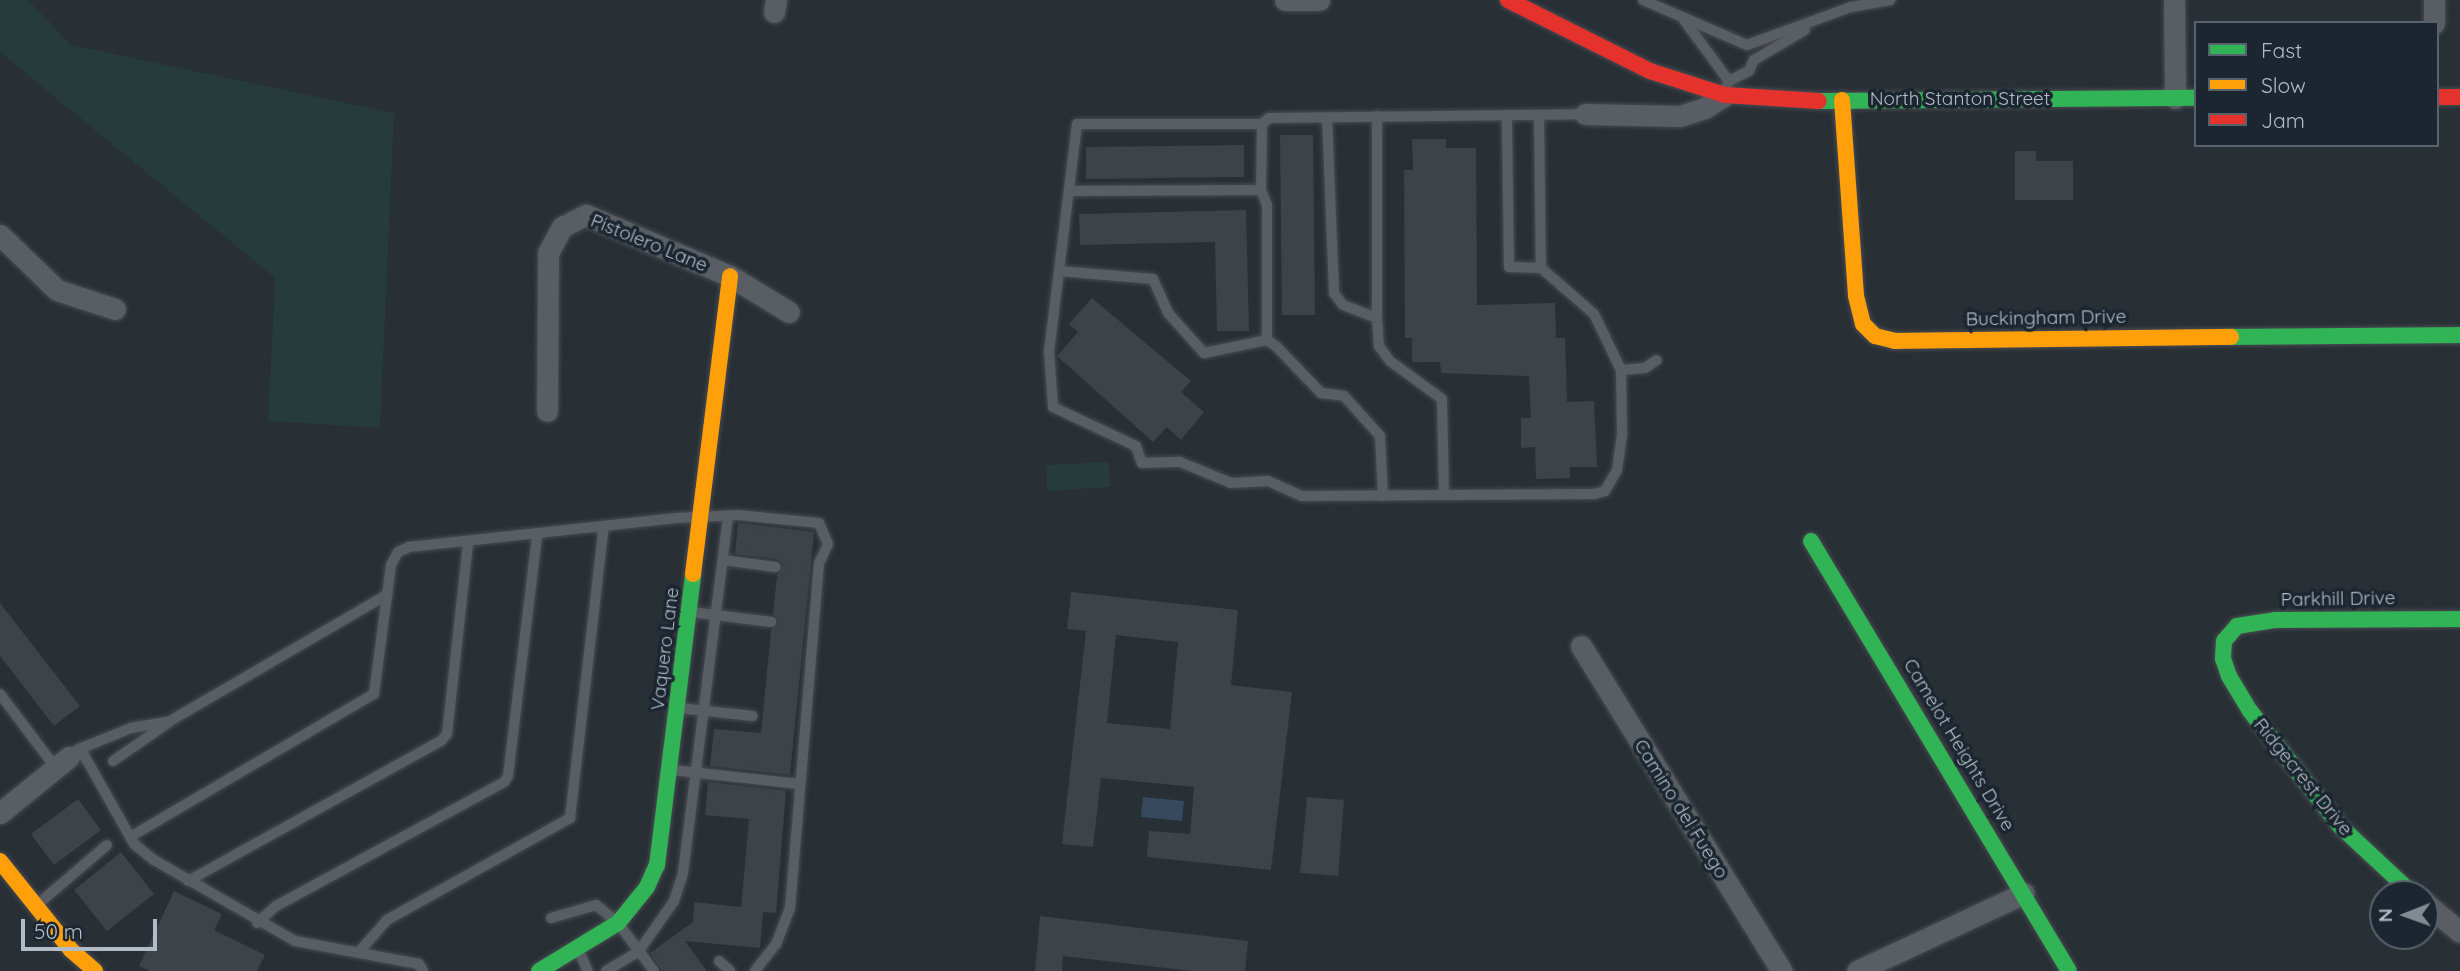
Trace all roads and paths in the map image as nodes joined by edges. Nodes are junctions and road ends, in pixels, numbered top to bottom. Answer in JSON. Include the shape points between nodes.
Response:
{"nodes":[{"id":1,"x":1285,"y":0,"type":"edge"},
{"id":2,"x":1319,"y":0,"type":"edge"},
{"id":3,"x":1508,"y":0,"type":"edge"},
{"id":4,"x":1643,"y":0,"type":"edge"},
{"id":5,"x":1890,"y":0,"type":"edge"},
{"id":6,"x":2174,"y":0,"type":"edge"},
{"id":7,"x":2434,"y":0,"type":"edge"},
{"id":8,"x":1684,"y":20,"type":"junction"},
{"id":9,"x":2434,"y":21,"type":"edge"},
{"id":10,"x":1813,"y":24,"type":"junction"},
{"id":11,"x":1727,"y":88,"type":"junction"},
{"id":12,"x":2439,"y":97,"type":"edge"},
{"id":13,"x":2460,"y":97,"type":"edge"},
{"id":14,"x":2185,"y":98,"type":"edge"},
{"id":15,"x":1842,"y":100,"type":"junction"},
{"id":16,"x":1585,"y":114,"type":"joint"},
{"id":17,"x":1507,"y":115,"type":"junction"},
{"id":18,"x":1539,"y":115,"type":"junction"},
{"id":19,"x":1327,"y":117,"type":"junction"},
{"id":20,"x":1377,"y":117,"type":"junction"},
{"id":21,"x":1262,"y":124,"type":"junction"},
{"id":22,"x":1261,"y":190,"type":"junction"},
{"id":23,"x":1069,"y":191,"type":"junction"},
{"id":24,"x":0,"y":235,"type":"edge"},
{"id":25,"x":1541,"y":268,"type":"junction"},
{"id":26,"x":1059,"y":271,"type":"junction"},
{"id":27,"x":730,"y":276,"type":"junction"},
{"id":28,"x":115,"y":309,"type":"dead end"},
{"id":29,"x":789,"y":312,"type":"dead end"},
{"id":30,"x":1377,"y":318,"type":"junction"},
{"id":31,"x":2460,"y":335,"type":"edge"},
{"id":32,"x":1267,"y":340,"type":"junction"},
{"id":33,"x":1657,"y":360,"type":"dead end"},
{"id":34,"x":1621,"y":370,"type":"junction"},
{"id":35,"x":547,"y":411,"type":"dead end"},
{"id":36,"x":1444,"y":495,"type":"junction"},
{"id":37,"x":1383,"y":496,"type":"junction"},
{"id":38,"x":728,"y":516,"type":"junction"},
{"id":39,"x":702,"y":517,"type":"junction"},
{"id":40,"x":604,"y":526,"type":"junction"},
{"id":41,"x":537,"y":535,"type":"junction"},
{"id":42,"x":1811,"y":541,"type":"dead end"},
{"id":43,"x":468,"y":543,"type":"junction"},
{"id":44,"x":723,"y":560,"type":"junction"},
{"id":45,"x":776,"y":567,"type":"dead end"},
{"id":46,"x":388,"y":594,"type":"junction"},
{"id":47,"x":691,"y":612,"type":"junction"},
{"id":48,"x":716,"y":615,"type":"junction"},
{"id":49,"x":2460,"y":619,"type":"edge"},
{"id":50,"x":771,"y":622,"type":"dead end"},
{"id":51,"x":2224,"y":641,"type":"joint"},
{"id":52,"x":1581,"y":646,"type":"dead end"},
{"id":53,"x":0,"y":694,"type":"edge"},
{"id":54,"x":680,"y":708,"type":"junction"},
{"id":55,"x":704,"y":711,"type":"junction"},
{"id":56,"x":753,"y":716,"type":"dead end"},
{"id":57,"x":170,"y":721,"type":"junction"},
{"id":58,"x":68,"y":757,"type":"junction"},
{"id":59,"x":113,"y":761,"type":"dead end"},
{"id":60,"x":672,"y":770,"type":"junction"},
{"id":61,"x":696,"y":773,"type":"junction"},
{"id":62,"x":799,"y":784,"type":"junction"},
{"id":63,"x":0,"y":813,"type":"edge"},
{"id":64,"x":131,"y":837,"type":"junction"},
{"id":65,"x":663,"y":844,"type":"junction"},
{"id":66,"x":107,"y":845,"type":"dead end"},
{"id":67,"x":687,"y":848,"type":"junction"},
{"id":68,"x":0,"y":861,"type":"edge"},
{"id":69,"x":2398,"y":880,"type":"edge"},
{"id":70,"x":188,"y":881,"type":"junction"},
{"id":71,"x":2024,"y":894,"type":"junction"},
{"id":72,"x":35,"y":906,"type":"junction"},
{"id":73,"x":2439,"y":915,"type":"edge"},
{"id":74,"x":551,"y":918,"type":"dead end"},
{"id":75,"x":257,"y":923,"type":"junction"},
{"id":76,"x":618,"y":923,"type":"junction"},
{"id":77,"x":2460,"y":932,"type":"edge"},
{"id":78,"x":578,"y":950,"type":"junction"},
{"id":79,"x":639,"y":951,"type":"junction"},
{"id":80,"x":358,"y":953,"type":"junction"},
{"id":81,"x":719,"y":961,"type":"dead end"},
{"id":82,"x":95,"y":971,"type":"edge"},
{"id":83,"x":423,"y":971,"type":"edge"},
{"id":84,"x":539,"y":971,"type":"edge"},
{"id":85,"x":588,"y":971,"type":"edge"},
{"id":86,"x":606,"y":971,"type":"edge"},
{"id":87,"x":654,"y":971,"type":"edge"},
{"id":88,"x":730,"y":971,"type":"edge"},
{"id":89,"x":755,"y":971,"type":"edge"},
{"id":90,"x":1782,"y":971,"type":"edge"},
{"id":91,"x":1857,"y":971,"type":"edge"},
{"id":92,"x":2069,"y":971,"type":"edge"}],
"edges":[{"from":1,"to":2,"type":"street"},
{"from":3,"to":11,"type":"street","name":"North Stanton Street","via":[[1650,71]]},
{"from":4,"to":8,"type":"lane"},
{"from":5,"to":10,"type":"lane","via":[[1850,7]]},
{"from":6,"to":14,"type":"street"},
{"from":7,"to":9,"type":"street"},
{"from":8,"to":10,"type":"lane","via":[[1747,45]]},
{"from":8,"to":11,"type":"lane"},
{"from":10,"to":11,"type":"lane","via":[[1754,60],[1749,72]]},
{"from":11,"to":15,"type":"street","name":"North Stanton Street"},
{"from":11,"to":16,"type":"street","via":[[1705,108],[1680,116]]},
{"from":12,"to":13,"type":"street"},
{"from":14,"to":15,"type":"street","name":"North Stanton Street"},
{"from":15,"to":31,"type":"street","name":"Buckingham Drive","via":[[1856,296],[1863,324],[1875,336],[1895,341]]},
{"from":16,"to":18,"type":"lane"},
{"from":17,"to":18,"type":"lane"},
{"from":17,"to":20,"type":"lane"},
{"from":17,"to":25,"type":"lane","via":[[1509,267]]},
{"from":18,"to":25,"type":"lane"},
{"from":19,"to":20,"type":"lane"},
{"from":19,"to":21,"type":"lane","via":[[1269,118]]},
{"from":19,"to":30,"type":"lane","via":[[1330,279],[1343,305]]},
{"from":20,"to":30,"type":"lane"},
{"from":21,"to":22,"type":"lane"},
{"from":21,"to":23,"type":"lane","via":[[1077,124]]},
{"from":22,"to":23,"type":"lane"},
{"from":22,"to":32,"type":"lane","via":[[1267,205]]},
{"from":23,"to":26,"type":"lane"},
{"from":24,"to":28,"type":"street","via":[[57,290]]},
{"from":25,"to":34,"type":"lane","via":[[1594,314]]},
{"from":26,"to":32,"type":"lane","via":[[1153,279],[1168,313],[1204,353]]},
{"from":26,"to":37,"type":"lane","via":[[1049,351],[1053,407],[1136,446],[1142,463],[1180,462],[1231,483],[1268,481],[1302,496]]},
{"from":27,"to":29,"type":"street","name":"Pistolero Lane"},
{"from":27,"to":35,"type":"street","name":"Pistolero Lane","via":[[586,215],[562,227],[548,253]]},
{"from":27,"to":39,"type":"street","name":"Vaquero Lane"},
{"from":30,"to":36,"type":"lane","via":[[1379,346],[1390,361],[1442,399]]},
{"from":32,"to":37,"type":"lane","via":[[1321,393],[1344,396],[1380,436]]},
{"from":33,"to":34,"type":"lane","via":[[1645,368]]},
{"from":34,"to":36,"type":"lane","via":[[1620,450],[1617,470],[1605,491]]},
{"from":36,"to":37,"type":"lane"},
{"from":38,"to":39,"type":"lane"},
{"from":38,"to":44,"type":"lane"},
{"from":38,"to":62,"type":"lane","via":[[819,523],[826,535],[828,544],[819,563]]},
{"from":39,"to":40,"type":"lane"},
{"from":39,"to":47,"type":"street","name":"Vaquero Lane"},
{"from":40,"to":41,"type":"lane"},
{"from":40,"to":80,"type":"lane","via":[[570,818],[387,920]]},
{"from":41,"to":43,"type":"lane"},
{"from":41,"to":75,"type":"lane","via":[[504,782],[276,906]]},
{"from":42,"to":71,"type":"street","name":"Camelot Heights Drive"},
{"from":43,"to":46,"type":"lane","via":[[409,547],[398,552],[391,565]]},
{"from":43,"to":70,"type":"lane","via":[[447,734]]},
{"from":44,"to":45,"type":"lane"},
{"from":44,"to":48,"type":"lane"},
{"from":46,"to":57,"type":"lane"},
{"from":46,"to":64,"type":"lane","via":[[374,694]]},
{"from":47,"to":48,"type":"lane"},
{"from":47,"to":54,"type":"street","name":"Vaquero Lane"},
{"from":48,"to":50,"type":"lane"},
{"from":48,"to":55,"type":"lane"},
{"from":49,"to":51,"type":"street","name":"Parkhill Drive","via":[[2275,620],[2237,626]]},
{"from":51,"to":69,"type":"street","name":"Ridgecrest Drive","via":[[2222,659],[2229,677],[2255,718],[2340,826]]},
{"from":52,"to":90,"type":"street","name":"Camino del Fuego"},
{"from":53,"to":58,"type":"lane"},
{"from":54,"to":55,"type":"lane"},
{"from":54,"to":60,"type":"street","name":"Vaquero Lane"},
{"from":55,"to":56,"type":"lane"},
{"from":55,"to":61,"type":"lane"},
{"from":57,"to":58,"type":"lane","via":[[131,728]]},
{"from":57,"to":59,"type":"lane"},
{"from":58,"to":63,"type":"street"},
{"from":58,"to":64,"type":"lane"},
{"from":60,"to":61,"type":"lane"},
{"from":60,"to":65,"type":"street","name":"Vaquero Lane"},
{"from":61,"to":62,"type":"lane"},
{"from":61,"to":67,"type":"lane"},
{"from":62,"to":89,"type":"lane","via":[[790,908],[776,944]]},
{"from":64,"to":70,"type":"lane","via":[[154,860]]},
{"from":65,"to":67,"type":"lane"},
{"from":65,"to":76,"type":"street","name":"Vaquero Lane","via":[[647,887]]},
{"from":66,"to":72,"type":"lane"},
{"from":67,"to":79,"type":"lane","via":[[674,901]]},
{"from":68,"to":72,"type":"street"},
{"from":70,"to":75,"type":"lane"},
{"from":71,"to":91,"type":"street"},
{"from":71,"to":92,"type":"street","name":"Camelot Heights Drive"},
{"from":72,"to":82,"type":"street"},
{"from":73,"to":77,"type":"street"},
{"from":74,"to":76,"type":"lane","via":[[596,905]]},
{"from":75,"to":80,"type":"lane","via":[[295,941]]},
{"from":76,"to":78,"type":"street","name":"Vaquero Lane"},
{"from":76,"to":79,"type":"lane"},
{"from":78,"to":84,"type":"street","name":"Vaquero Lane"},
{"from":78,"to":85,"type":"lane"},
{"from":79,"to":86,"type":"lane"},
{"from":79,"to":87,"type":"lane"},
{"from":80,"to":83,"type":"lane","via":[[419,964]]},
{"from":81,"to":88,"type":"lane"}]}
